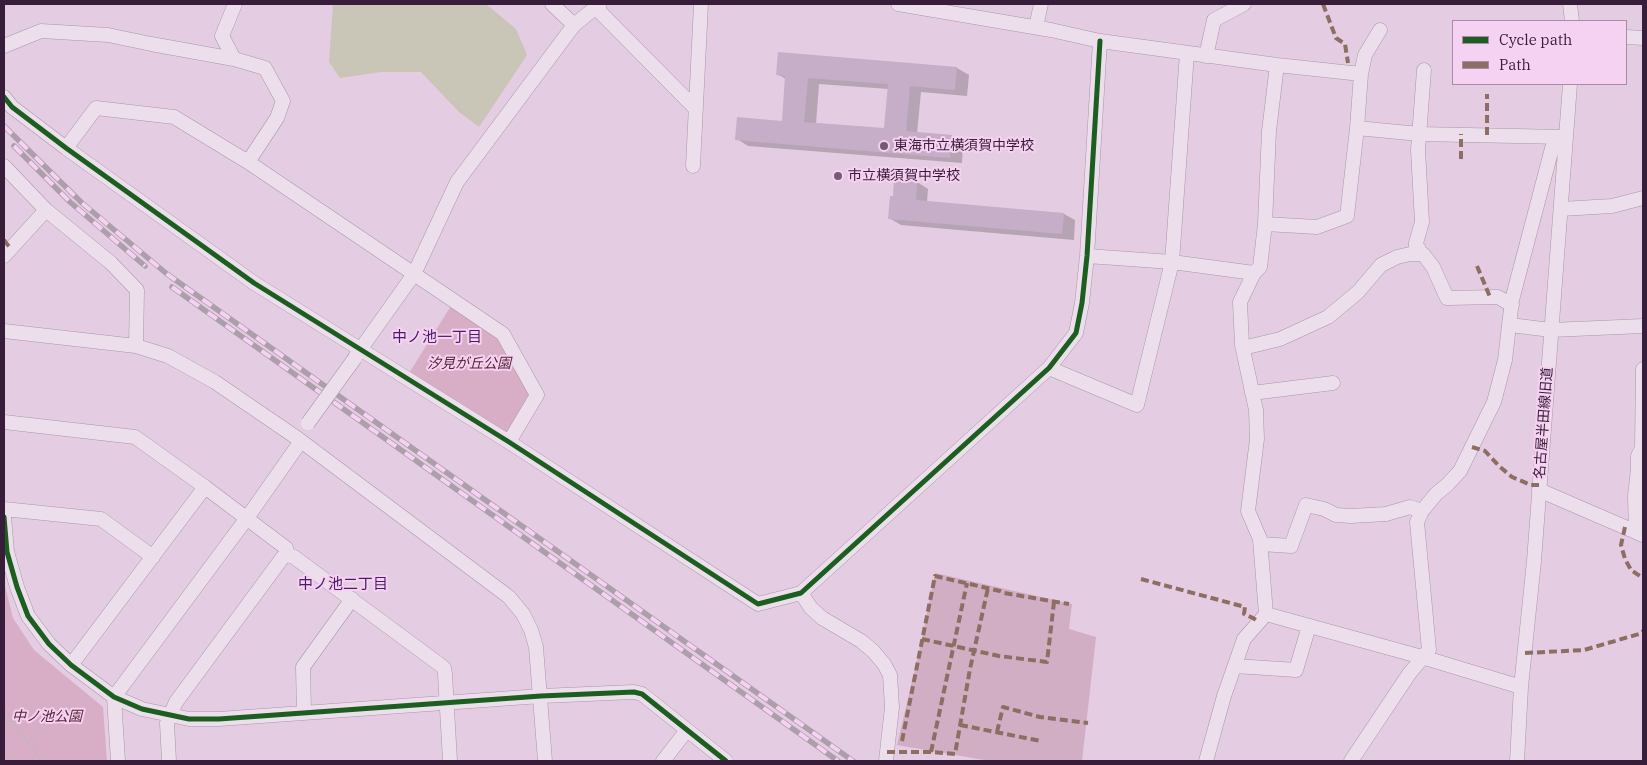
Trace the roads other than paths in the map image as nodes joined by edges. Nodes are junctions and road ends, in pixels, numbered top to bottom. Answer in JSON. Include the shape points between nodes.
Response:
{"nodes":[{"id":1,"x":235,"y":4,"type":"edge"},
{"id":2,"x":552,"y":4,"type":"edge"},
{"id":3,"x":701,"y":4,"type":"edge"},
{"id":4,"x":898,"y":4,"type":"edge"},
{"id":5,"x":1041,"y":4,"type":"edge"},
{"id":6,"x":1244,"y":4,"type":"edge"},
{"id":7,"x":1570,"y":4,"type":"edge"},
{"id":8,"x":598,"y":6,"type":"edge"},
{"id":9,"x":1572,"y":20,"type":"edge"},
{"id":10,"x":574,"y":25,"type":"junction"},
{"id":11,"x":1036,"y":28,"type":"junction"},
{"id":12,"x":1380,"y":30,"type":"dead end"},
{"id":13,"x":1627,"y":37,"type":"edge"},
{"id":14,"x":1643,"y":38,"type":"edge"},
{"id":15,"x":1100,"y":41,"type":"junction"},
{"id":16,"x":4,"y":46,"type":"edge"},
{"id":17,"x":1187,"y":53,"type":"junction"},
{"id":18,"x":1206,"y":56,"type":"junction"},
{"id":19,"x":234,"y":60,"type":"junction"},
{"id":20,"x":1276,"y":65,"type":"junction"},
{"id":21,"x":1424,"y":70,"type":"dead end"},
{"id":22,"x":1361,"y":74,"type":"junction"},
{"id":23,"x":1570,"y":85,"type":"edge"},
{"id":24,"x":4,"y":97,"type":"edge"},
{"id":25,"x":696,"y":109,"type":"junction"},
{"id":26,"x":1357,"y":128,"type":"junction"},
{"id":27,"x":1419,"y":134,"type":"junction"},
{"id":28,"x":1560,"y":137,"type":"junction"},
{"id":29,"x":66,"y":148,"type":"junction"},
{"id":30,"x":248,"y":162,"type":"junction"},
{"id":31,"x":4,"y":166,"type":"edge"},
{"id":32,"x":693,"y":166,"type":"dead end"},
{"id":33,"x":1643,"y":198,"type":"edge"},
{"id":34,"x":1561,"y":209,"type":"junction"},
{"id":35,"x":46,"y":210,"type":"junction"},
{"id":36,"x":1266,"y":224,"type":"junction"},
{"id":37,"x":1418,"y":254,"type":"junction"},
{"id":38,"x":4,"y":256,"type":"edge"},
{"id":39,"x":1087,"y":256,"type":"junction"},
{"id":40,"x":1172,"y":262,"type":"junction"},
{"id":41,"x":1254,"y":273,"type":"junction"},
{"id":42,"x":414,"y":274,"type":"junction"},
{"id":43,"x":1512,"y":305,"type":"junction"},
{"id":44,"x":1510,"y":325,"type":"junction"},
{"id":45,"x":1643,"y":326,"type":"edge"},
{"id":46,"x":1551,"y":330,"type":"junction"},
{"id":47,"x":4,"y":331,"type":"edge"},
{"id":48,"x":136,"y":346,"type":"junction"},
{"id":49,"x":1243,"y":348,"type":"junction"},
{"id":50,"x":358,"y":354,"type":"junction"},
{"id":51,"x":1049,"y":368,"type":"junction"},
{"id":52,"x":1643,"y":369,"type":"edge"},
{"id":53,"x":1332,"y":384,"type":"dead end"},
{"id":54,"x":1252,"y":393,"type":"junction"},
{"id":55,"x":4,"y":422,"type":"edge"},
{"id":56,"x":299,"y":440,"type":"junction"},
{"id":57,"x":509,"y":442,"type":"junction"},
{"id":58,"x":1643,"y":448,"type":"edge"},
{"id":59,"x":205,"y":487,"type":"junction"},
{"id":60,"x":1539,"y":490,"type":"junction"},
{"id":61,"x":4,"y":509,"type":"edge"},
{"id":62,"x":1422,"y":511,"type":"junction"},
{"id":63,"x":4,"y":517,"type":"edge"},
{"id":64,"x":247,"y":518,"type":"junction"},
{"id":65,"x":1640,"y":534,"type":"edge"},
{"id":66,"x":1260,"y":544,"type":"junction"},
{"id":67,"x":288,"y":555,"type":"junction"},
{"id":68,"x":153,"y":556,"type":"junction"},
{"id":69,"x":801,"y":593,"type":"junction"},
{"id":70,"x":352,"y":600,"type":"junction"},
{"id":71,"x":1266,"y":614,"type":"junction"},
{"id":72,"x":1309,"y":626,"type":"junction"},
{"id":73,"x":1422,"y":657,"type":"junction"},
{"id":74,"x":71,"y":665,"type":"junction"},
{"id":75,"x":1235,"y":666,"type":"junction"},
{"id":76,"x":1521,"y":687,"type":"junction"},
{"id":77,"x":541,"y":696,"type":"junction"},
{"id":78,"x":114,"y":697,"type":"junction"},
{"id":79,"x":446,"y":703,"type":"junction"},
{"id":80,"x":304,"y":712,"type":"junction"},
{"id":81,"x":170,"y":715,"type":"junction"},
{"id":82,"x":687,"y":730,"type":"junction"},
{"id":83,"x":118,"y":761,"type":"edge"},
{"id":84,"x":169,"y":761,"type":"edge"},
{"id":85,"x":450,"y":761,"type":"edge"},
{"id":86,"x":545,"y":761,"type":"edge"},
{"id":87,"x":663,"y":761,"type":"edge"},
{"id":88,"x":726,"y":761,"type":"edge"},
{"id":89,"x":890,"y":761,"type":"edge"},
{"id":90,"x":1206,"y":761,"type":"edge"},
{"id":91,"x":1351,"y":761,"type":"edge"},
{"id":92,"x":1517,"y":761,"type":"edge"}],
"edges":[{"from":1,"to":19,"type":"street","via":[[222,36]]},
{"from":2,"to":10,"type":"street"},
{"from":3,"to":25,"type":"street"},
{"from":4,"to":11,"type":"street"},
{"from":5,"to":11,"type":"street"},
{"from":6,"to":18,"type":"street","via":[[1214,20]]},
{"from":7,"to":9,"type":"street"},
{"from":8,"to":10,"type":"street"},
{"from":8,"to":25,"type":"street"},
{"from":10,"to":42,"type":"street","via":[[457,182]]},
{"from":11,"to":15,"type":"street"},
{"from":12,"to":22,"type":"street","via":[[1365,55]]},
{"from":13,"to":14,"type":"street"},
{"from":15,"to":17,"type":"street"},
{"from":15,"to":39,"type":"street"},
{"from":16,"to":19,"type":"street","via":[[41,31],[108,35]]},
{"from":17,"to":18,"type":"street"},
{"from":17,"to":40,"type":"street"},
{"from":18,"to":20,"type":"street"},
{"from":19,"to":30,"type":"street","via":[[265,68],[283,101],[277,118]]},
{"from":20,"to":22,"type":"street"},
{"from":20,"to":36,"type":"street","via":[[1269,131]]},
{"from":21,"to":27,"type":"street"},
{"from":22,"to":26,"type":"street"},
{"from":23,"to":28,"type":"street","name":"名古屋半田線旧道"},
{"from":24,"to":29,"type":"street","via":[[12,107]]},
{"from":25,"to":32,"type":"street"},
{"from":26,"to":27,"type":"street"},
{"from":26,"to":36,"type":"street","via":[[1347,216],[1317,226]]},
{"from":27,"to":28,"type":"street"},
{"from":27,"to":37,"type":"street","via":[[1422,222],[1416,243]]},
{"from":28,"to":34,"type":"street","name":"名古屋半田線旧道"},
{"from":28,"to":43,"type":"street"},
{"from":29,"to":30,"type":"street","via":[[96,108],[174,117]]},
{"from":29,"to":50,"type":"street"},
{"from":30,"to":42,"type":"street"},
{"from":31,"to":35,"type":"street"},
{"from":33,"to":34,"type":"street","via":[[1612,206]]},
{"from":34,"to":46,"type":"street","name":"名古屋半田線旧道"},
{"from":35,"to":38,"type":"street"},
{"from":35,"to":48,"type":"street","via":[[137,290]]},
{"from":36,"to":41,"type":"street","via":[[1260,267]]},
{"from":37,"to":43,"type":"street","via":[[1423,254],[1433,268],[1447,298],[1498,297]]},
{"from":37,"to":49,"type":"street","via":[[1397,257],[1381,265],[1358,292],[1328,317],[1280,339]]},
{"from":39,"to":40,"type":"street"},
{"from":39,"to":51,"type":"street","via":[[1076,333]]},
{"from":40,"to":41,"type":"street"},
{"from":40,"to":51,"type":"street","via":[[1137,405]]},
{"from":41,"to":49,"type":"street","via":[[1240,302]]},
{"from":42,"to":50,"type":"street"},
{"from":42,"to":57,"type":"street","via":[[503,334],[537,395]]},
{"from":43,"to":44,"type":"street"},
{"from":44,"to":46,"type":"street"},
{"from":44,"to":62,"type":"street","via":[[1494,402],[1460,471]]},
{"from":45,"to":46,"type":"street"},
{"from":46,"to":60,"type":"street","name":"名古屋半田線旧道"},
{"from":47,"to":48,"type":"street"},
{"from":48,"to":56,"type":"street","via":[[168,356],[214,382]]},
{"from":49,"to":54,"type":"street"},
{"from":50,"to":56,"type":"street","bridge":true},
{"from":50,"to":57,"type":"street"},
{"from":51,"to":69,"type":"street"},
{"from":52,"to":58,"type":"street"},
{"from":53,"to":54,"type":"street"},
{"from":54,"to":66,"type":"street","via":[[1257,439],[1248,511]]},
{"from":55,"to":59,"type":"street","via":[[135,437]]},
{"from":56,"to":64,"type":"street"},
{"from":56,"to":77,"type":"street","via":[[509,597],[531,630]]},
{"from":57,"to":69,"type":"street","via":[[758,604]]},
{"from":58,"to":65,"type":"street","via":[[1638,456],[1635,496]]},
{"from":59,"to":64,"type":"street"},
{"from":59,"to":68,"type":"street"},
{"from":60,"to":65,"type":"street"},
{"from":60,"to":76,"type":"street","name":"名古屋半田線旧道"},
{"from":61,"to":68,"type":"street","via":[[101,519]]},
{"from":62,"to":66,"type":"street","via":[[1410,507],[1386,514],[1351,516],[1336,515],[1306,505],[1291,546]]},
{"from":62,"to":73,"type":"street","via":[[1417,522],[1429,650]]},
{"from":63,"to":74,"type":"street","via":[[8,552],[28,616],[49,644]]},
{"from":64,"to":67,"type":"street","via":[[286,548]]},
{"from":64,"to":78,"type":"street"},
{"from":66,"to":71,"type":"street"},
{"from":67,"to":70,"type":"street","via":[[294,556]]},
{"from":67,"to":81,"type":"street","via":[[283,557],[176,702]]},
{"from":68,"to":74,"type":"street"},
{"from":69,"to":89,"type":"street","via":[[822,618],[874,651],[890,675]]},
{"from":70,"to":79,"type":"street","via":[[444,668]]},
{"from":70,"to":80,"type":"street","via":[[303,667]]},
{"from":71,"to":72,"type":"street"},
{"from":71,"to":75,"type":"street","via":[[1244,639]]},
{"from":72,"to":73,"type":"street"},
{"from":72,"to":75,"type":"street","via":[[1296,670]]},
{"from":73,"to":76,"type":"street"},
{"from":73,"to":91,"type":"street"},
{"from":74,"to":78,"type":"street"},
{"from":75,"to":90,"type":"street"},
{"from":76,"to":92,"type":"street","name":"名古屋半田線旧道"},
{"from":77,"to":79,"type":"street"},
{"from":77,"to":82,"type":"street","via":[[638,692]]},
{"from":77,"to":86,"type":"street"},
{"from":78,"to":81,"type":"street","via":[[142,709]]},
{"from":78,"to":83,"type":"street"},
{"from":79,"to":80,"type":"street"},
{"from":79,"to":85,"type":"street"},
{"from":80,"to":81,"type":"street","via":[[219,719]]},
{"from":81,"to":84,"type":"street","via":[[167,723]]},
{"from":82,"to":87,"type":"street"},
{"from":82,"to":88,"type":"street"}]}
